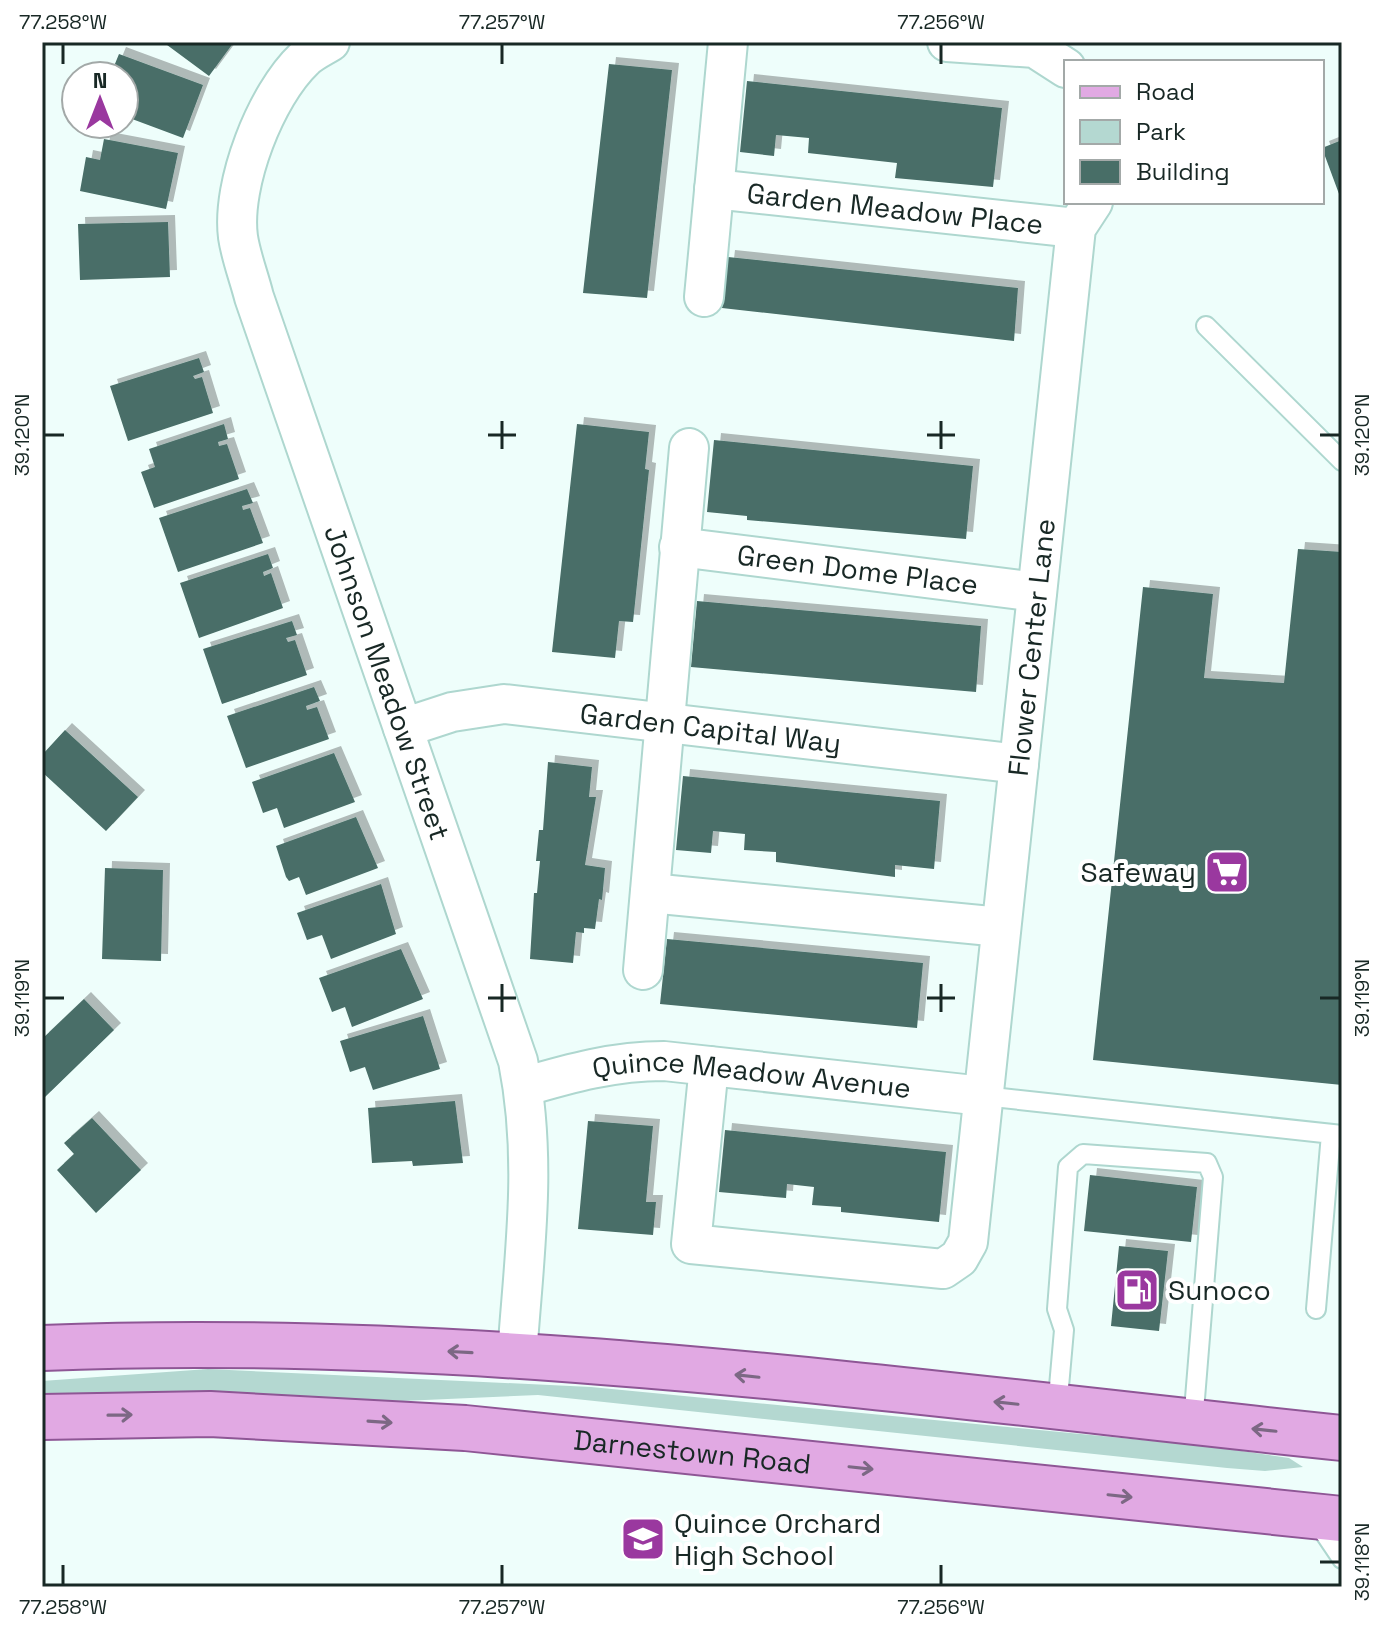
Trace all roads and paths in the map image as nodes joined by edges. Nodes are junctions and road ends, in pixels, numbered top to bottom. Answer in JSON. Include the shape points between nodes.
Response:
{"nodes":[{"id":1,"x":330,"y":42,"type":"edge"},
{"id":2,"x":728,"y":42,"type":"edge"},
{"id":3,"x":947,"y":42,"type":"edge"},
{"id":4,"x":1064,"y":67,"type":"edge"},
{"id":5,"x":714,"y":189,"type":"junction"},
{"id":6,"x":1084,"y":215,"type":"edge"},
{"id":7,"x":704,"y":297,"type":"dead end"},
{"id":8,"x":1206,"y":326,"type":"dead end"},
{"id":9,"x":689,"y":448,"type":"dead end"},
{"id":10,"x":1342,"y":461,"type":"edge"},
{"id":11,"x":679,"y":547,"type":"junction"},
{"id":12,"x":1037,"y":592,"type":"junction"},
{"id":13,"x":664,"y":723,"type":"junction"},
{"id":14,"x":403,"y":728,"type":"junction"},
{"id":15,"x":1019,"y":764,"type":"junction"},
{"id":16,"x":650,"y":893,"type":"junction"},
{"id":17,"x":1001,"y":927,"type":"junction"},
{"id":18,"x":643,"y":970,"type":"dead end"},
{"id":19,"x":709,"y":1066,"type":"junction"},
{"id":20,"x":523,"y":1087,"type":"junction"},
{"id":21,"x":983,"y":1096,"type":"junction"},
{"id":22,"x":1336,"y":1134,"type":"edge"},
{"id":23,"x":1316,"y":1309,"type":"dead end"},
{"id":24,"x":42,"y":1348,"type":"edge"},
{"id":25,"x":517,"y":1356,"type":"junction"},
{"id":26,"x":1057,"y":1409,"type":"junction"},
{"id":27,"x":42,"y":1417,"type":"edge"},
{"id":28,"x":1193,"y":1423,"type":"junction"},
{"id":29,"x":1342,"y":1438,"type":"edge"},
{"id":30,"x":1328,"y":1518,"type":"edge"},
{"id":31,"x":1342,"y":1559,"type":"edge"}],
"edges":[{"from":1,"to":14,"type":"street","name":"Johnson Meadow Street","via":[[305,58],[277,94],[241,187],[238,235],[254,297]]},
{"from":2,"to":5,"type":"street","name":"Garden Meadow Place"},
{"from":3,"to":4,"type":"street","via":[[1035,48]]},
{"from":5,"to":6,"type":"street","name":"Garden Meadow Place"},
{"from":5,"to":7,"type":"street","name":"Garden Meadow Place"},
{"from":6,"to":12,"type":"street","name":"Flower Center Lane"},
{"from":8,"to":10,"type":"lane"},
{"from":9,"to":11,"type":"street"},
{"from":11,"to":12,"type":"street","name":"Green Dome Place"},
{"from":11,"to":13,"type":"street"},
{"from":12,"to":15,"type":"street","name":"Flower Center Lane"},
{"from":13,"to":14,"type":"street","name":"Garden Capital Way","via":[[504,704],[452,712]]},
{"from":13,"to":15,"type":"street","name":"Garden Capital Way"},
{"from":13,"to":16,"type":"street"},
{"from":14,"to":20,"type":"street","name":"Johnson Meadow Street"},
{"from":15,"to":17,"type":"street","name":"Flower Center Lane"},
{"from":16,"to":17,"type":"street"},
{"from":16,"to":18,"type":"street"},
{"from":17,"to":21,"type":"street","name":"Flower Center Lane"},
{"from":19,"to":20,"type":"street","name":"Quince Meadow Avenue","via":[[630,1061]]},
{"from":19,"to":21,"type":"street","name":"Quince Meadow Avenue"},
{"from":19,"to":21,"type":"street","via":[[691,1244],[943,1269],[959,1258],[968,1242]]},
{"from":20,"to":25,"type":"street","name":"Johnson Meadow Street","via":[[530,1174]]},
{"from":21,"to":22,"type":"lane"},
{"from":22,"to":23,"type":"lane"},
{"from":25,"to":24,"type":"main road","one_way":true,"via":[[298,1346]]},
{"from":26,"to":25,"type":"main road","one_way":true},
{"from":26,"to":28,"type":"main road"},
{"from":26,"to":28,"type":"lane","via":[[1064,1330],[1057,1309],[1068,1167],[1083,1154],[1207,1163],[1213,1177]]},
{"from":27,"to":30,"type":"main road","name":"Darnestown Road","one_way":true,"via":[[210,1414],[465,1428]]},
{"from":29,"to":28,"type":"main road","one_way":true},
{"from":30,"to":31,"type":"lane"}]}
